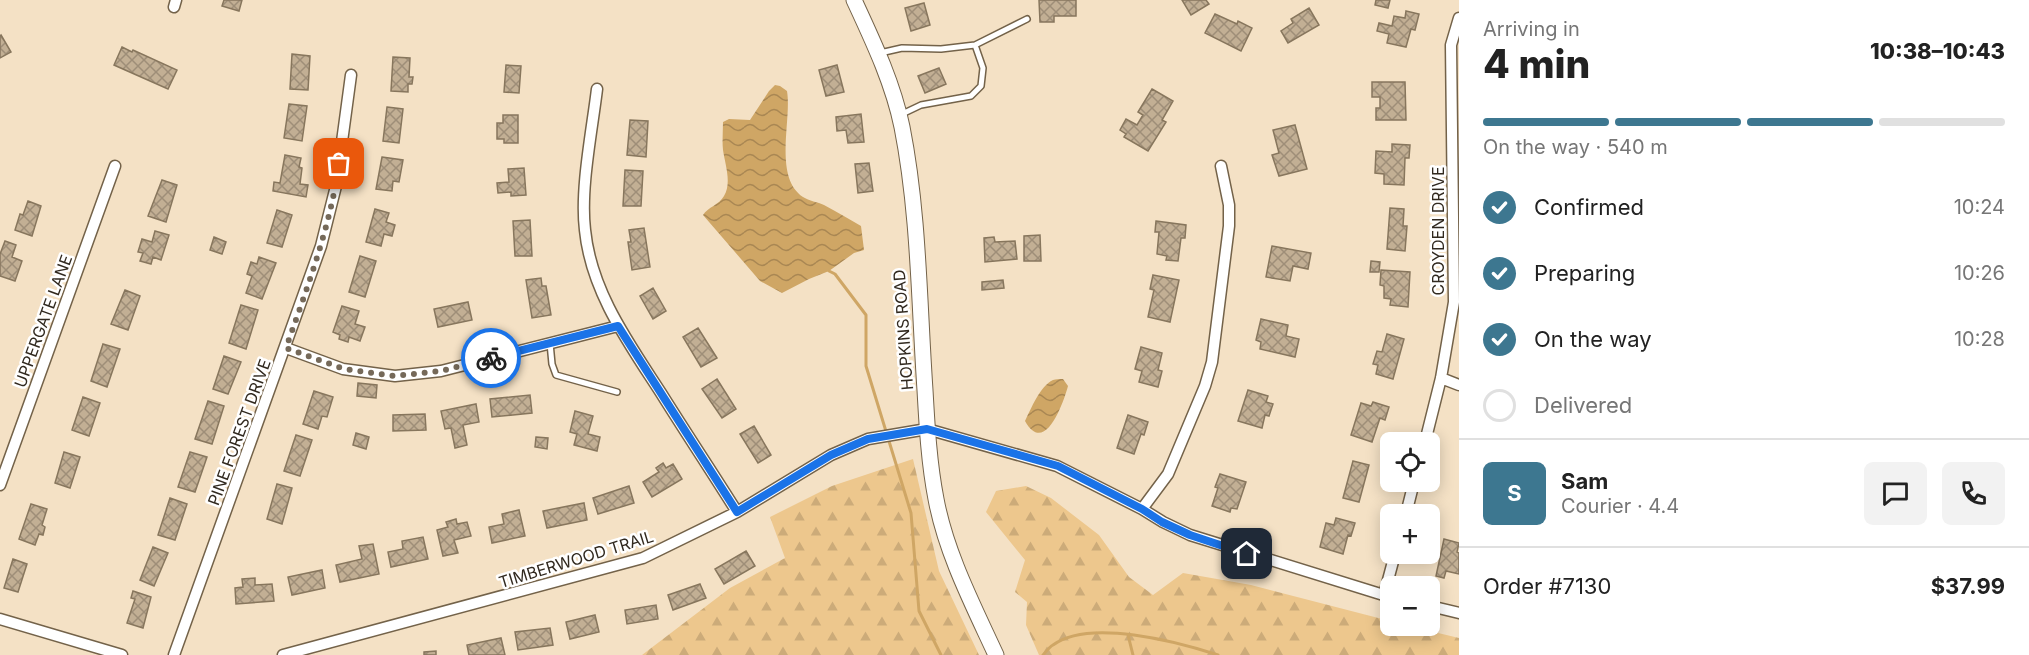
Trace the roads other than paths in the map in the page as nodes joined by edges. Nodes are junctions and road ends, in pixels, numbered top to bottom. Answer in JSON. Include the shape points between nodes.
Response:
{"nodes":[{"id":1,"x":854,"y":0,"type":"edge"},
{"id":2,"x":1459,"y":18,"type":"edge"},
{"id":3,"x":1027,"y":19,"type":"dead end"},
{"id":4,"x":975,"y":45,"type":"junction"},
{"id":5,"x":879,"y":54,"type":"junction"},
{"id":6,"x":351,"y":75,"type":"dead end"},
{"id":7,"x":597,"y":89,"type":"dead end"},
{"id":8,"x":898,"y":116,"type":"junction"},
{"id":9,"x":115,"y":166,"type":"dead end"},
{"id":10,"x":1221,"y":166,"type":"dead end"},
{"id":11,"x":1456,"y":177,"type":"edge"},
{"id":12,"x":618,"y":326,"type":"junction"},
{"id":13,"x":550,"y":343,"type":"junction"},
{"id":14,"x":286,"y":348,"type":"junction"},
{"id":15,"x":1442,"y":378,"type":"junction"},
{"id":16,"x":1459,"y":385,"type":"edge"},
{"id":17,"x":617,"y":392,"type":"dead end"},
{"id":18,"x":927,"y":429,"type":"junction"},
{"id":19,"x":1428,"y":432,"type":"edge"},
{"id":20,"x":0,"y":485,"type":"edge"},
{"id":21,"x":1142,"y":509,"type":"junction"},
{"id":22,"x":737,"y":512,"type":"junction"},
{"id":23,"x":1380,"y":594,"type":"edge"},
{"id":24,"x":1440,"y":608,"type":"edge"},
{"id":25,"x":1459,"y":613,"type":"edge"},
{"id":26,"x":0,"y":620,"type":"edge"},
{"id":27,"x":122,"y":655,"type":"edge"},
{"id":28,"x":174,"y":655,"type":"edge"},
{"id":29,"x":283,"y":655,"type":"edge"},
{"id":30,"x":996,"y":655,"type":"edge"}],
"edges":[{"from":1,"to":5,"type":"main road","name":"HOPKINS ROAD"},
{"from":2,"to":11,"type":"street","name":"CROYDEN DRIVE","via":[[1451,45]]},
{"from":3,"to":4,"type":"lane"},
{"from":4,"to":5,"type":"lane","via":[[902,48]]},
{"from":4,"to":8,"type":"lane","via":[[983,68],[981,86],[971,96],[921,105]]},
{"from":5,"to":8,"type":"main road","name":"HOPKINS ROAD"},
{"from":6,"to":14,"type":"street","name":"PINE FOREST DRIVE","via":[[336,186],[321,246]]},
{"from":7,"to":12,"type":"street","via":[[584,228],[590,262]]},
{"from":8,"to":18,"type":"main road","name":"HOPKINS ROAD","via":[[912,197]]},
{"from":9,"to":20,"type":"street","name":"UPPERGATE LANE"},
{"from":10,"to":21,"type":"street","via":[[1229,226],[1212,362],[1178,453]]},
{"from":11,"to":15,"type":"street","name":"CROYDEN DRIVE","via":[[1454,302]]},
{"from":12,"to":13,"type":"street"},
{"from":12,"to":22,"type":"street"},
{"from":13,"to":14,"type":"street","via":[[441,371],[395,376],[344,369]]},
{"from":13,"to":17,"type":"lane","via":[[556,375]]},
{"from":14,"to":28,"type":"street","name":"PINE FOREST DRIVE"},
{"from":15,"to":16,"type":"street"},
{"from":15,"to":19,"type":"street","name":"CROYDEN DRIVE"},
{"from":18,"to":21,"type":"street","via":[[1058,466]]},
{"from":18,"to":22,"type":"street","name":"TIMBERWOOD TRAIL","via":[[868,439],[831,455]]},
{"from":18,"to":30,"type":"main road","name":"HOPKINS ROAD","via":[[936,499],[948,546]]},
{"from":21,"to":23,"type":"street","via":[[1190,535]]},
{"from":22,"to":29,"type":"street","name":"TIMBERWOOD TRAIL","via":[[643,558]]},
{"from":24,"to":25,"type":"street"},
{"from":26,"to":27,"type":"street"}]}
